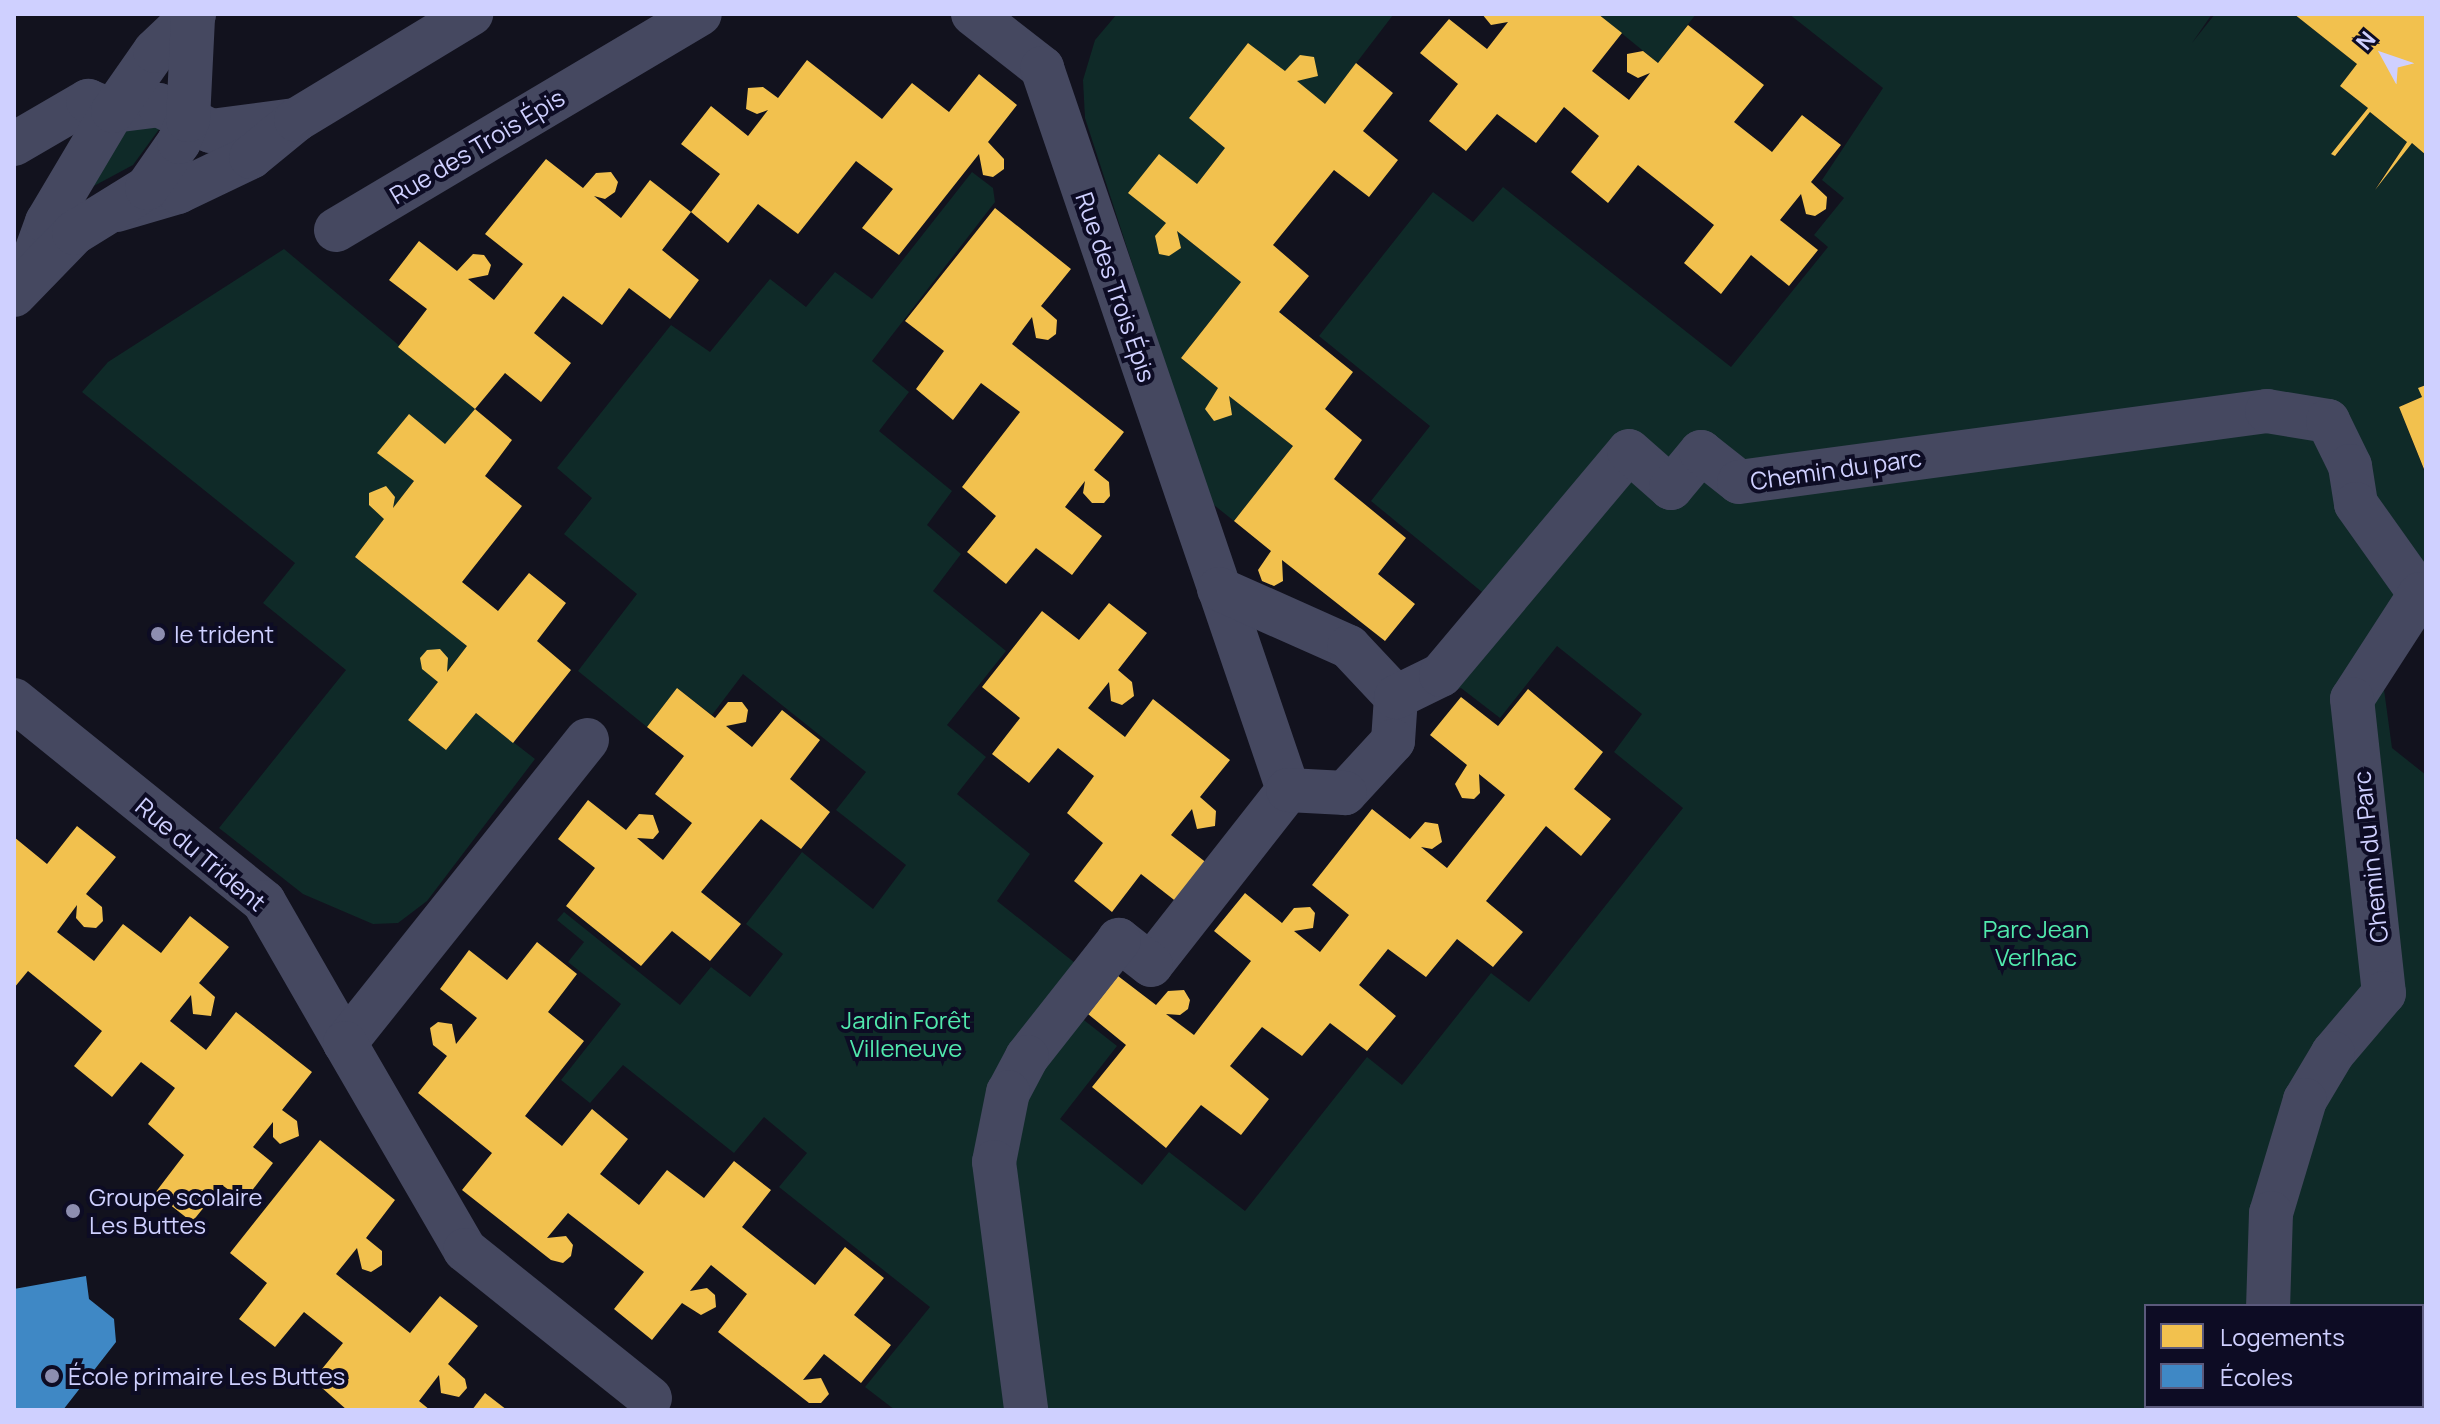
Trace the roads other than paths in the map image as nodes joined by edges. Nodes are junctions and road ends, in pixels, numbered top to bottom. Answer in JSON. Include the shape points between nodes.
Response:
{"nodes":[{"id":1,"x":471,"y":14,"type":"edge"},
{"id":2,"x":700,"y":14,"type":"edge"},
{"id":3,"x":973,"y":14,"type":"edge"},
{"id":4,"x":194,"y":16,"type":"edge"},
{"id":5,"x":113,"y":111,"type":"junction"},
{"id":6,"x":188,"y":120,"type":"junction"},
{"id":7,"x":296,"y":120,"type":"junction"},
{"id":8,"x":14,"y":144,"type":"edge"},
{"id":9,"x":117,"y":210,"type":"junction"},
{"id":10,"x":336,"y":230,"type":"dead end"},
{"id":11,"x":20,"y":287,"type":"edge"},
{"id":12,"x":2328,"y":421,"type":"joint"},
{"id":13,"x":1219,"y":589,"type":"junction"},
{"id":14,"x":1396,"y":697,"type":"junction"},
{"id":15,"x":14,"y":700,"type":"edge"},
{"id":16,"x":586,"y":739,"type":"dead end"},
{"id":17,"x":1288,"y":790,"type":"junction"},
{"id":18,"x":345,"y":1043,"type":"junction"},
{"id":19,"x":2268,"y":1304,"type":"edge"},
{"id":20,"x":650,"y":1398,"type":"dead end"},
{"id":21,"x":1026,"y":1410,"type":"edge"}],
"edges":[{"from":1,"to":7,"type":"street"},
{"from":2,"to":10,"type":"street","name":"Rue des Trois Épis"},
{"from":3,"to":13,"type":"street","name":"Rue des Trois Épis","via":[[1042,68]]},
{"from":4,"to":5,"type":"street","via":[[155,51]]},
{"from":4,"to":6,"type":"street"},
{"from":5,"to":6,"type":"street","via":[[159,105]]},
{"from":5,"to":8,"type":"street","via":[[88,101]]},
{"from":5,"to":11,"type":"street","via":[[47,222]]},
{"from":6,"to":7,"type":"street","via":[[211,131]]},
{"from":6,"to":9,"type":"street","via":[[147,188]]},
{"from":7,"to":9,"type":"street","via":[[251,157],[178,192]]},
{"from":9,"to":11,"type":"street","via":[[74,233]]},
{"from":12,"to":14,"type":"street","name":"Chemin du parc","via":[[2267,411],[1739,482],[1701,452],[1671,488],[1629,451],[1441,675]]},
{"from":12,"to":19,"type":"street","name":"Chemin du Parc","via":[[2350,466],[2356,504],[2420,594],[2352,699],[2384,993],[2333,1053],[2295,1124],[2271,1213]]},
{"from":13,"to":14,"type":"street","via":[[1349,647]]},
{"from":13,"to":17,"type":"street","name":"Rue des Trois Épis"},
{"from":14,"to":17,"type":"street","via":[[1393,741],[1345,793]]},
{"from":15,"to":18,"type":"street","name":"Rue du Trident","via":[[264,902]]},
{"from":16,"to":18,"type":"street"},
{"from":17,"to":21,"type":"street","via":[[1151,965],[1119,940],[1027,1057],[997,1128],[994,1162]]},
{"from":18,"to":20,"type":"street","name":"Rue du Trident","via":[[465,1250]]}]}
